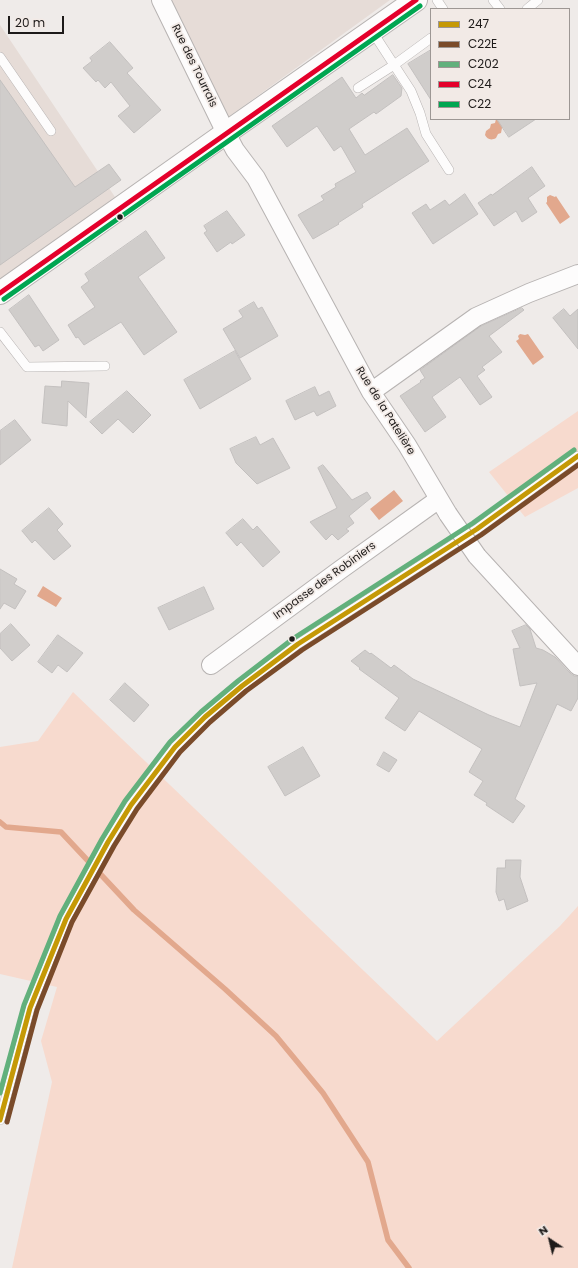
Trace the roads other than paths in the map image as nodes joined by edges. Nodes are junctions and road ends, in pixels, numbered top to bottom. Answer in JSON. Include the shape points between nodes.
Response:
{"nodes":[{"id":1,"x":161,"y":0,"type":"edge"},
{"id":2,"x":416,"y":0,"type":"edge"},
{"id":3,"x":436,"y":0,"type":"edge"},
{"id":4,"x":493,"y":0,"type":"edge"},
{"id":5,"x":538,"y":0,"type":"edge"},
{"id":6,"x":442,"y":8,"type":"edge"},
{"id":7,"x":499,"y":8,"type":"edge"},
{"id":8,"x":528,"y":8,"type":"edge"},
{"id":9,"x":372,"y":31,"type":"junction"},
{"id":10,"x":430,"y":39,"type":"edge"},
{"id":11,"x":0,"y":57,"type":"edge"},
{"id":12,"x":394,"y":65,"type":"junction"},
{"id":13,"x":358,"y":88,"type":"dead end"},
{"id":14,"x":51,"y":131,"type":"dead end"},
{"id":15,"x":226,"y":133,"type":"junction"},
{"id":16,"x":449,"y":170,"type":"dead end"},
{"id":17,"x":578,"y":274,"type":"edge"},
{"id":18,"x":0,"y":293,"type":"edge"},
{"id":19,"x":0,"y":332,"type":"edge"},
{"id":20,"x":105,"y":366,"type":"dead end"},
{"id":21,"x":371,"y":392,"type":"junction"},
{"id":22,"x":578,"y":456,"type":"edge"},
{"id":23,"x":444,"y":506,"type":"junction"},
{"id":24,"x":211,"y":665,"type":"dead end"},
{"id":25,"x":578,"y":666,"type":"edge"},
{"id":26,"x":0,"y":1120,"type":"edge"}],
"edges":[{"from":1,"to":15,"type":"street","name":"Rue des Tourrais"},
{"from":2,"to":9,"type":"main road"},
{"from":3,"to":6,"type":"lane"},
{"from":4,"to":7,"type":"lane"},
{"from":5,"to":8,"type":"lane"},
{"from":9,"to":12,"type":"lane"},
{"from":9,"to":15,"type":"main road"},
{"from":10,"to":12,"type":"lane"},
{"from":11,"to":14,"type":"lane"},
{"from":12,"to":13,"type":"lane"},
{"from":12,"to":16,"type":"lane","via":[[411,91],[426,134]]},
{"from":15,"to":18,"type":"main road"},
{"from":15,"to":21,"type":"street","name":"Rue de la Patelière","via":[[256,178]]},
{"from":17,"to":21,"type":"street","via":[[476,317]]},
{"from":19,"to":20,"type":"lane","via":[[27,368]]},
{"from":21,"to":23,"type":"street","name":"Rue de la Patelière"},
{"from":22,"to":26,"type":"lane","via":[[477,529],[298,644],[242,686],[175,746],[131,805],[66,919],[30,1008]]},
{"from":23,"to":24,"type":"street","name":"Impasse des Robiniers","via":[[340,570]]},
{"from":23,"to":25,"type":"street","name":"Rue de la Patelière","bridge":true,"via":[[477,556]]}]}
